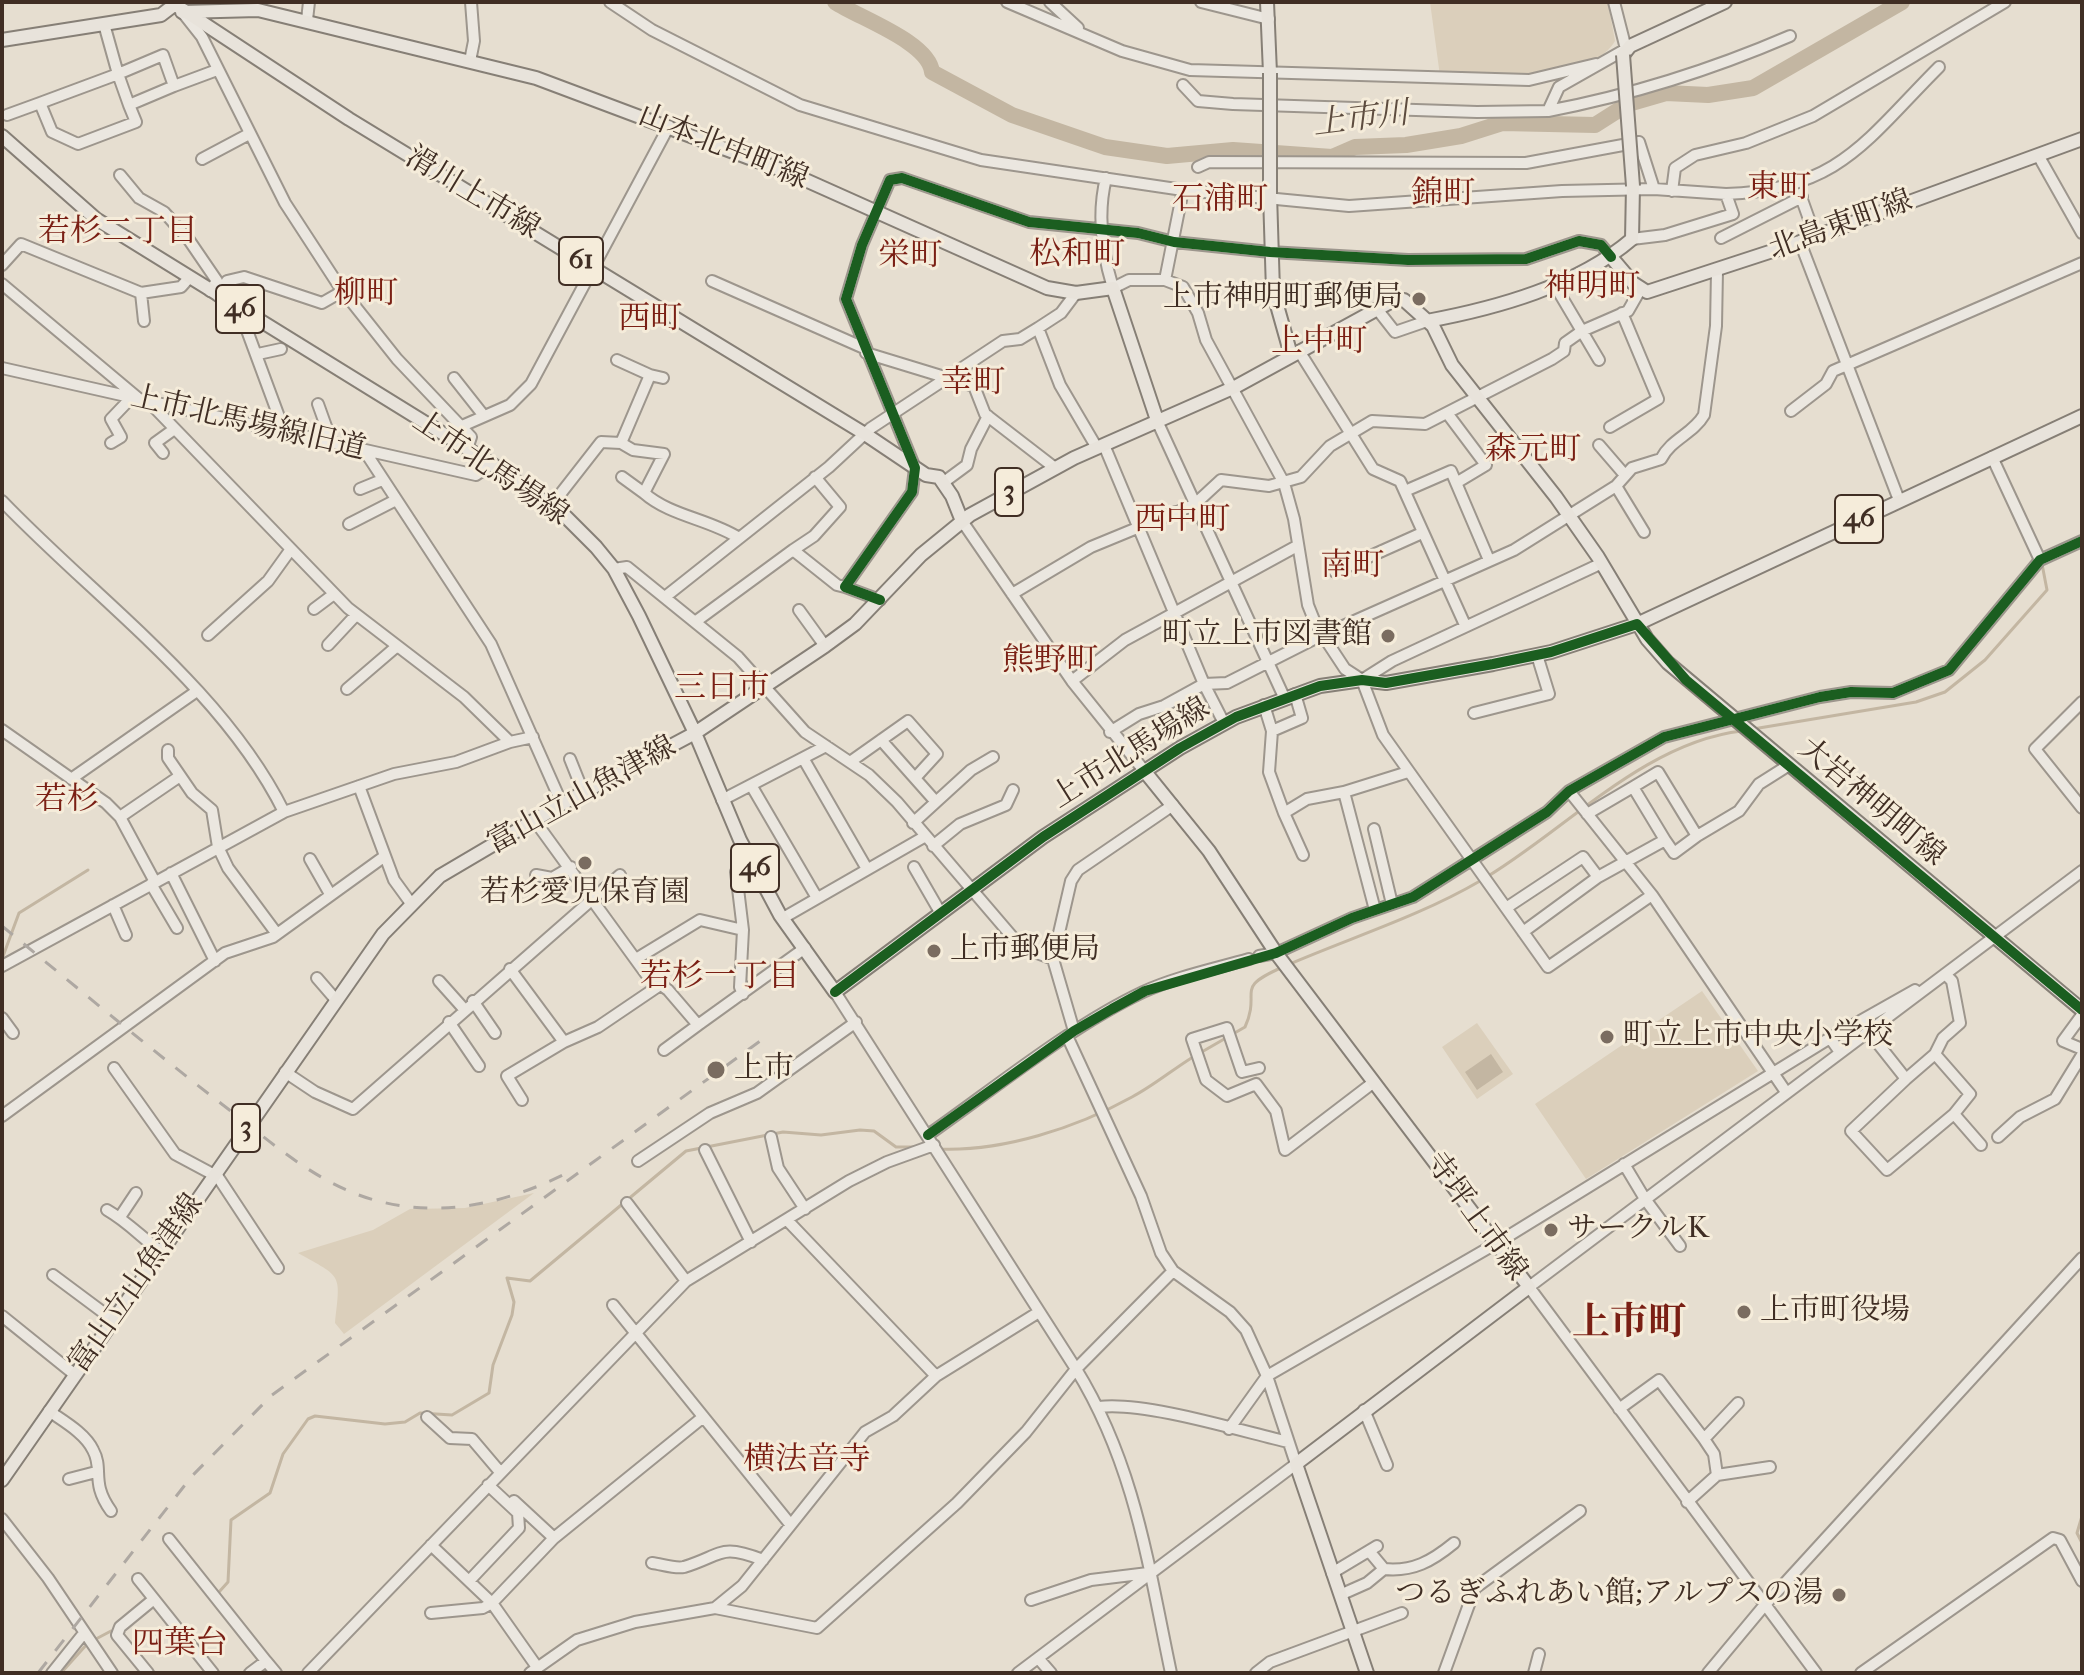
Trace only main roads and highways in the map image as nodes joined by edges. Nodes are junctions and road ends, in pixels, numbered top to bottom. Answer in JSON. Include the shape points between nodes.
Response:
{"nodes":[{"id":1,"x":1267,"y":2,"type":"edge"},
{"id":2,"x":1725,"y":2,"type":"edge"},
{"id":3,"x":176,"y":6,"type":"edge"},
{"id":4,"x":2,"y":40,"type":"edge"},
{"id":5,"x":2,"y":136,"type":"edge"},
{"id":6,"x":2082,"y":139,"type":"edge"},
{"id":7,"x":1611,"y":257,"type":"junction"},
{"id":8,"x":1427,"y":321,"type":"junction"},
{"id":9,"x":1295,"y":353,"type":"junction"},
{"id":10,"x":2082,"y":416,"type":"edge"},
{"id":11,"x":1158,"y":423,"type":"junction"},
{"id":12,"x":962,"y":521,"type":"junction"},
{"id":13,"x":1637,"y":624,"type":"junction"},
{"id":14,"x":695,"y":733,"type":"junction"},
{"id":15,"x":1146,"y":773,"type":"junction"},
{"id":16,"x":2082,"y":1012,"type":"edge"},
{"id":17,"x":3,"y":1475,"type":"edge"},
{"id":18,"x":1367,"y":1673,"type":"edge"}],
"edges":[{"from":1,"to":9,"type":"main road","bridge":true,"via":[[1273,291]]},
{"from":2,"to":7,"type":"main road","bridge":true,"via":[[1624,52],[1632,239]]},
{"from":3,"to":4,"type":"main road","name":"山本北中町線","via":[[161,15]]},
{"from":3,"to":11,"type":"main road","name":"山本北中町線","via":[[258,10],[536,78],[792,174],[1047,288],[1076,293],[1113,288]]},
{"from":3,"to":12,"type":"main road","name":"滑川上市線","number":"61","via":[[944,482]]},
{"from":5,"to":14,"type":"main road","name":"上市北馬場線","number":"46","via":[[96,219],[492,464],[566,517],[614,569]]},
{"from":6,"to":7,"type":"main road","name":"北島東町線","via":[[1647,292]]},
{"from":7,"to":8,"type":"main road","via":[[1494,306]]},
{"from":8,"to":9,"type":"main road","name":"富山立山魚津線","via":[[1404,300],[1394,300]]},
{"from":8,"to":13,"type":"main road","name":"大岩神明町線","via":[[1452,365],[1568,516]]},
{"from":9,"to":11,"type":"main road","name":"富山立山魚津線","number":"3"},
{"from":10,"to":13,"type":"main road","name":"上市北馬場線","number":"46"},
{"from":11,"to":12,"type":"main road","name":"富山立山魚津線","number":"3","via":[[1055,468]]},
{"from":12,"to":14,"type":"main road","name":"富山立山魚津線","number":"3","via":[[825,646]]},
{"from":13,"to":15,"type":"main road","name":"上市北馬場線","number":"46","via":[[1537,655],[1289,695],[1224,723]]},
{"from":13,"to":16,"type":"main road","name":"大岩神明町線","via":[[1668,663],[1733,720]]},
{"from":14,"to":15,"type":"main road","name":"上市北馬場線","number":"46","via":[[747,854],[783,918],[835,992],[1043,837]]},
{"from":14,"to":17,"type":"main road","name":"富山立山魚津線","number":"3","via":[[440,876],[410,902]]},
{"from":15,"to":18,"type":"main road","name":"寺坪上市線","via":[[1529,1287],[1296,1464]]}]}
